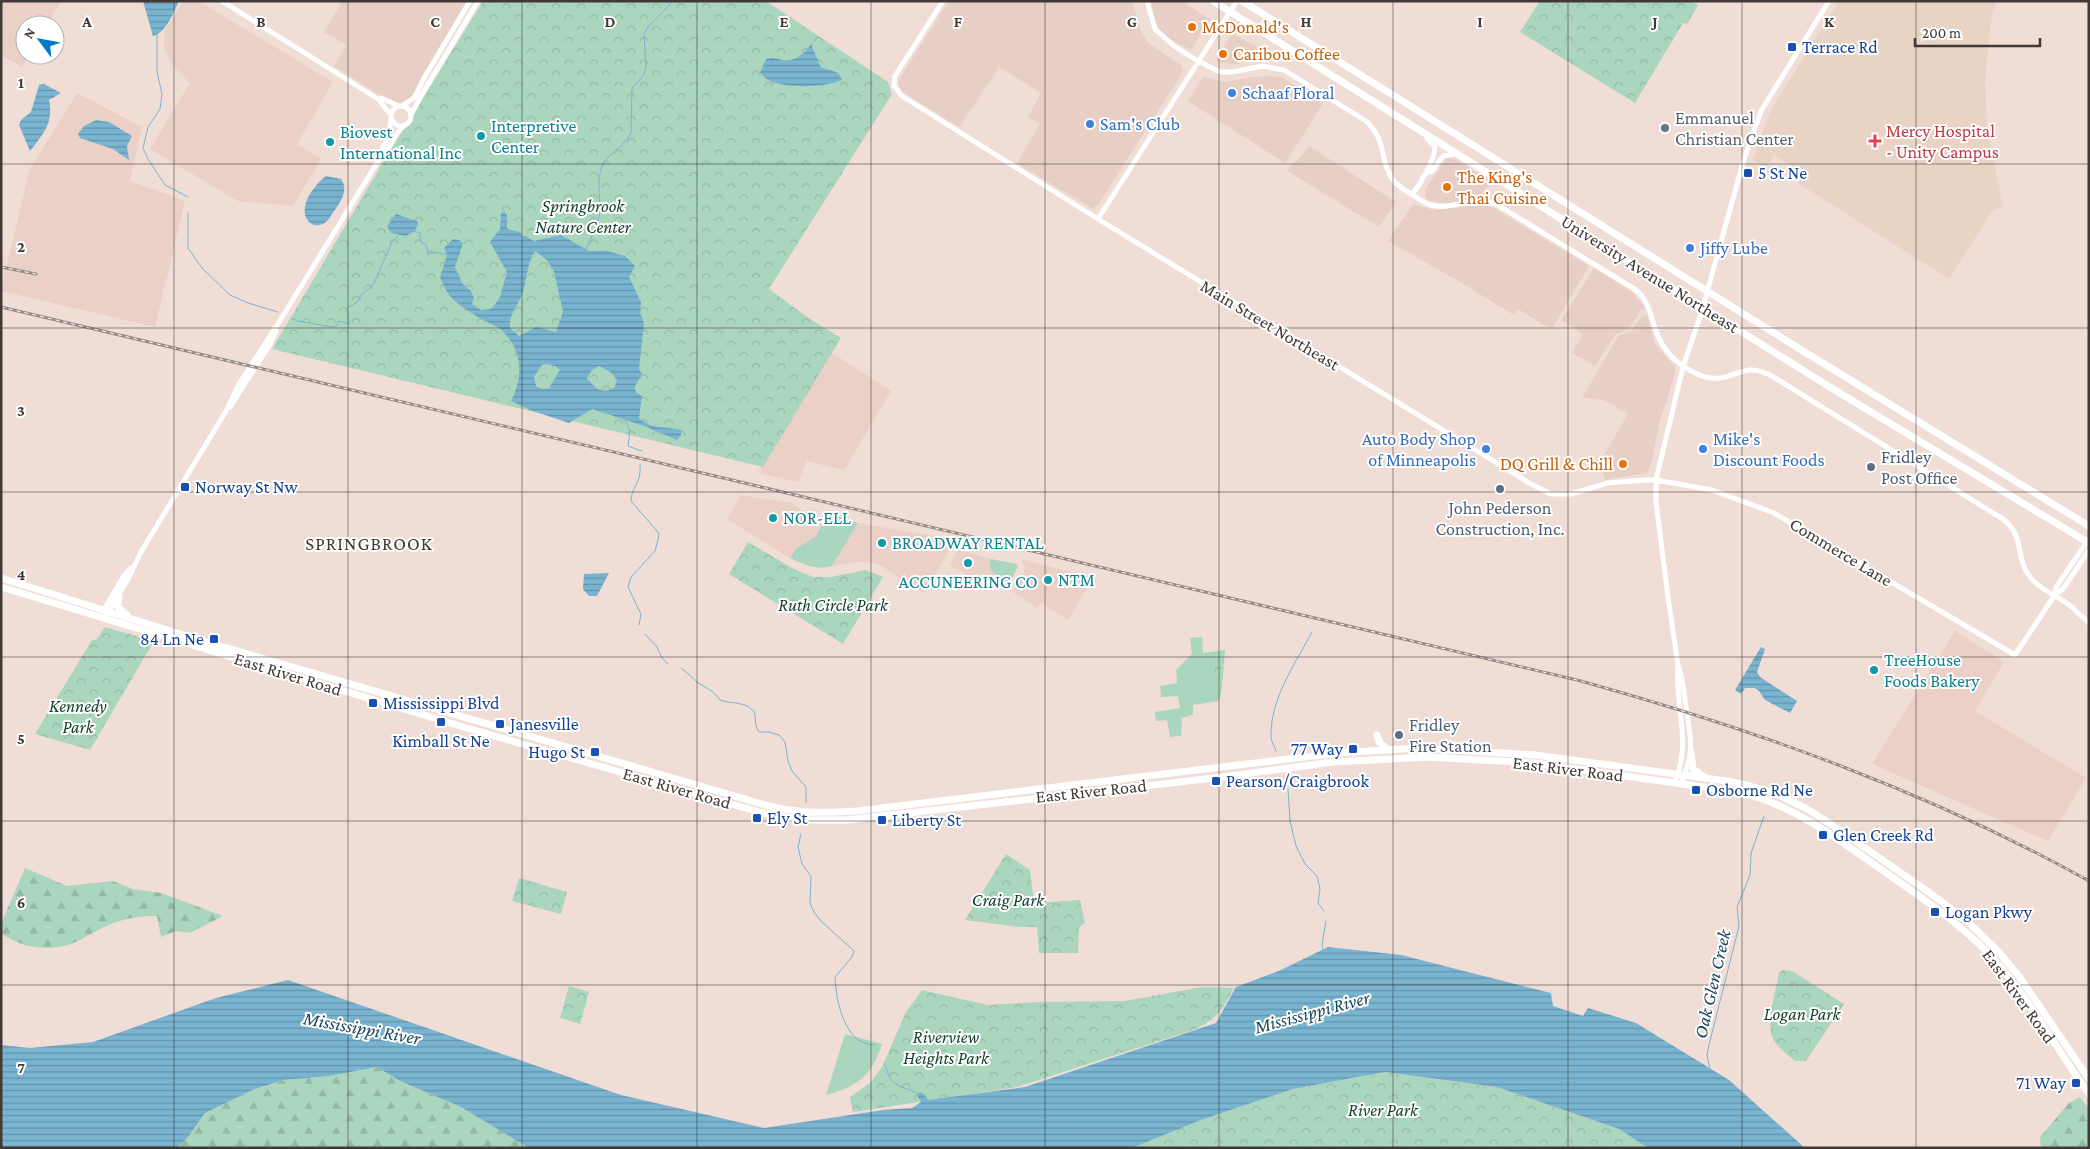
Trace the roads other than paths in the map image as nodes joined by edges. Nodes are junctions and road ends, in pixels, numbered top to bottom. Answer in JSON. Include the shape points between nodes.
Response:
{"nodes":[{"id":1,"x":222,"y":1,"type":"edge"},
{"id":2,"x":472,"y":1,"type":"edge"},
{"id":3,"x":478,"y":1,"type":"edge"},
{"id":4,"x":943,"y":1,"type":"edge"},
{"id":5,"x":1147,"y":1,"type":"edge"},
{"id":6,"x":1213,"y":1,"type":"edge"},
{"id":7,"x":1237,"y":1,"type":"edge"},
{"id":8,"x":1242,"y":1,"type":"edge"},
{"id":9,"x":1829,"y":1,"type":"edge"},
{"id":10,"x":1230,"y":12,"type":"junction"},
{"id":11,"x":466,"y":22,"type":"junction"},
{"id":12,"x":1198,"y":61,"type":"junction"},
{"id":13,"x":378,"y":99,"type":"junction"},
{"id":14,"x":401,"y":106,"type":"junction"},
{"id":15,"x":411,"y":115,"type":"junction"},
{"id":16,"x":391,"y":116,"type":"junction"},
{"id":17,"x":1406,"y":122,"type":"junction"},
{"id":18,"x":404,"y":126,"type":"junction"},
{"id":19,"x":1458,"y":154,"type":"junction"},
{"id":20,"x":380,"y":158,"type":"junction"},
{"id":21,"x":1427,"y":173,"type":"junction"},
{"id":22,"x":1412,"y":195,"type":"junction"},
{"id":23,"x":1098,"y":220,"type":"junction"},
{"id":24,"x":1708,"y":291,"type":"junction"},
{"id":25,"x":1703,"y":307,"type":"junction"},
{"id":26,"x":1683,"y":367,"type":"junction"},
{"id":27,"x":1656,"y":480,"type":"junction"},
{"id":28,"x":2089,"y":526,"type":"edge"},
{"id":29,"x":2088,"y":541,"type":"edge"},
{"id":30,"x":2089,"y":550,"type":"edge"},
{"id":31,"x":133,"y":566,"type":"junction"},
{"id":32,"x":1,"y":578,"type":"edge"},
{"id":33,"x":1,"y":587,"type":"edge"},
{"id":34,"x":119,"y":594,"type":"junction"},
{"id":35,"x":2054,"y":596,"type":"junction"},
{"id":36,"x":106,"y":610,"type":"junction"},
{"id":37,"x":103,"y":619,"type":"junction"},
{"id":38,"x":134,"y":619,"type":"junction"},
{"id":39,"x":2089,"y":623,"type":"edge"},
{"id":40,"x":1678,"y":665,"type":"junction"},
{"id":41,"x":1377,"y":736,"type":"dead end"},
{"id":42,"x":1390,"y":750,"type":"junction"},
{"id":43,"x":1691,"y":753,"type":"junction"},
{"id":44,"x":1682,"y":775,"type":"junction"},
{"id":45,"x":1708,"y":778,"type":"junction"},
{"id":46,"x":1679,"y":782,"type":"junction"},
{"id":47,"x":2089,"y":1079,"type":"edge"},
{"id":48,"x":2089,"y":1094,"type":"edge"}],
"edges":[{"from":1,"to":13,"type":"street"},
{"from":2,"to":11,"type":"street"},
{"from":2,"to":14,"type":"street","via":[[415,97]]},
{"from":3,"to":11,"type":"street"},
{"from":4,"to":23,"type":"street","name":"Main Street Northeast","via":[[896,76],[894,86],[902,96]]},
{"from":5,"to":12,"type":"street","via":[[1155,29]]},
{"from":6,"to":10,"type":"main road","name":"University Avenue Northeast"},
{"from":7,"to":10,"type":"street"},
{"from":8,"to":24,"type":"main road","name":"University Avenue Northeast"},
{"from":9,"to":24,"type":"street","via":[[1761,111]]},
{"from":10,"to":12,"type":"street"},
{"from":10,"to":17,"type":"main road","name":"University Avenue Northeast"},
{"from":11,"to":15,"type":"street"},
{"from":12,"to":22,"type":"street","via":[[1220,72],[1269,66],[1288,72],[1373,127],[1380,138],[1393,181]]},
{"from":12,"to":23,"type":"street"},
{"from":13,"to":14,"type":"street"},
{"from":13,"to":16,"type":"street"},
{"from":14,"to":15,"type":"street","via":[[409,109]]},
{"from":14,"to":16,"type":"street","via":[[393,110]]},
{"from":15,"to":18,"type":"street","via":[[409,123]]},
{"from":16,"to":18,"type":"street","via":[[395,124]]},
{"from":16,"to":20,"type":"street","via":[[389,134]]},
{"from":17,"to":19,"type":"main road","name":"University Avenue Northeast"},
{"from":17,"to":21,"type":"street","via":[[1431,140],[1435,147]]},
{"from":18,"to":20,"type":"street","via":[[396,132]]},
{"from":19,"to":21,"type":"street","via":[[1443,156]]},
{"from":19,"to":25,"type":"main road","name":"University Avenue Northeast"},
{"from":20,"to":31,"type":"street","via":[[281,319],[270,346],[226,411]]},
{"from":21,"to":22,"type":"street"},
{"from":22,"to":26,"type":"street","via":[[1436,206],[1475,200],[1496,204],[1636,290],[1647,302],[1663,346]]},
{"from":23,"to":27,"type":"street","name":"Main Street Northeast","via":[[1551,494],[1571,494],[1608,483]]},
{"from":24,"to":25,"type":"street"},
{"from":24,"to":28,"type":"main road","name":"University Avenue Northeast"},
{"from":25,"to":26,"type":"street"},
{"from":25,"to":29,"type":"main road","name":"University Avenue Northeast","via":[[1828,386]]},
{"from":26,"to":27,"type":"street"},
{"from":26,"to":35,"type":"street","via":[[1714,379],[1749,370],[1772,376],[2003,518],[2013,527],[2018,538],[2022,563],[2028,575]]},
{"from":27,"to":35,"type":"street","name":"Commerce Lane","via":[[1712,490],[1774,513],[2015,655]]},
{"from":27,"to":40,"type":"street","via":[[1656,502]]},
{"from":29,"to":35,"type":"street","via":[[2056,587]]},
{"from":30,"to":35,"type":"street","via":[[2063,589]]},
{"from":31,"to":34,"type":"street"},
{"from":31,"to":36,"type":"street"},
{"from":32,"to":36,"type":"main road","name":"East River Road"},
{"from":33,"to":37,"type":"main road","name":"East River Road"},
{"from":34,"to":36,"type":"street"},
{"from":34,"to":38,"type":"main road","via":[[120,609]]},
{"from":35,"to":39,"type":"street"},
{"from":36,"to":37,"type":"street"},
{"from":36,"to":38,"type":"main road","name":"East River Road"},
{"from":37,"to":46,"type":"main road","name":"East River Road","via":[[460,726],[759,812],[798,820],[863,819],[1369,759],[1427,757],[1534,763]]},
{"from":38,"to":42,"type":"main road","name":"East River Road","via":[[799,813],[856,811],[1328,754]]},
{"from":40,"to":43,"type":"street","via":[[1687,708]]},
{"from":40,"to":44,"type":"street","via":[[1684,744]]},
{"from":41,"to":42,"type":"main road","via":[[1380,743]]},
{"from":42,"to":44,"type":"main road","name":"East River Road","via":[[1418,748],[1535,755]]},
{"from":43,"to":44,"type":"street"},
{"from":43,"to":45,"type":"main road","via":[[1693,768]]},
{"from":44,"to":45,"type":"main road","name":"East River Road"},
{"from":44,"to":46,"type":"street"},
{"from":45,"to":47,"type":"main road","name":"East River Road","via":[[1760,788],[1805,808],[1961,916],[2010,964]]},
{"from":46,"to":48,"type":"main road","name":"East River Road","via":[[1745,793],[1796,812],[1950,918],[1982,946],[2008,976]]}]}
